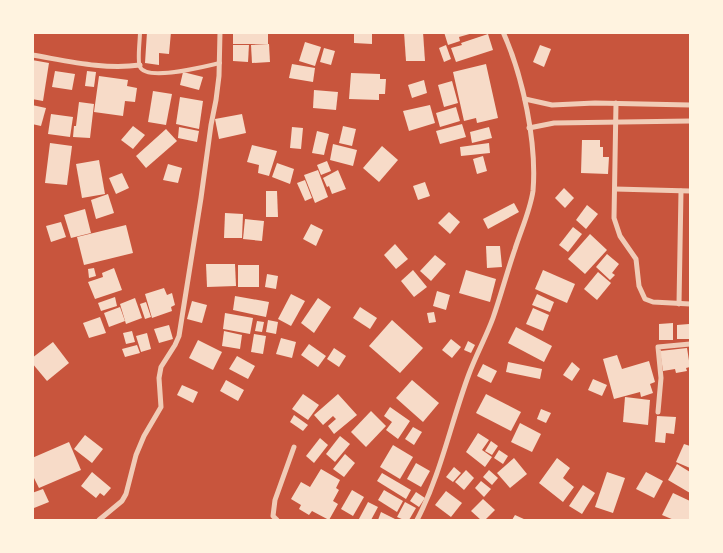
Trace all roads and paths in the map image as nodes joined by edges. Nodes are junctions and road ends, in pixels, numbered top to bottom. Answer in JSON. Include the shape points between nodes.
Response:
{"nodes":[{"id":1,"x":140,"y":32,"type":"edge"},
{"id":2,"x":220,"y":32,"type":"edge"},
{"id":3,"x":503,"y":32,"type":"edge"},
{"id":4,"x":32,"y":55,"type":"edge"},
{"id":5,"x":220,"y":63,"type":"junction"},
{"id":6,"x":140,"y":65,"type":"junction"},
{"id":7,"x":525,"y":99,"type":"junction"},
{"id":8,"x":616,"y":103,"type":"junction"},
{"id":9,"x":690,"y":104,"type":"edge"},
{"id":10,"x":690,"y":121,"type":"edge"},
{"id":11,"x":616,"y":122,"type":"junction"},
{"id":12,"x":529,"y":128,"type":"junction"},
{"id":13,"x":615,"y":189,"type":"junction"},
{"id":14,"x":681,"y":191,"type":"junction"},
{"id":15,"x":690,"y":191,"type":"edge"},
{"id":16,"x":679,"y":304,"type":"junction"},
{"id":17,"x":690,"y":304,"type":"edge"},
{"id":18,"x":690,"y":344,"type":"edge"},
{"id":19,"x":658,"y":412,"type":"dead end"},
{"id":20,"x":294,"y":447,"type":"dead end"},
{"id":21,"x":99,"y":520,"type":"edge"},
{"id":22,"x":277,"y":520,"type":"edge"},
{"id":23,"x":418,"y":520,"type":"edge"}],
"edges":[{"from":1,"to":6,"type":"lane"},
{"from":2,"to":5,"type":"street"},
{"from":3,"to":7,"type":"street","via":[[512,51]]},
{"from":4,"to":6,"type":"street","via":[[81,64]]},
{"from":5,"to":6,"type":"lane","via":[[183,72],[150,73],[143,71]]},
{"from":5,"to":21,"type":"street","via":[[179,336],[161,367],[161,406],[138,449],[126,494]]},
{"from":7,"to":8,"type":"street","via":[[552,106]]},
{"from":7,"to":12,"type":"street"},
{"from":8,"to":9,"type":"street"},
{"from":8,"to":11,"type":"street"},
{"from":10,"to":11,"type":"street"},
{"from":11,"to":12,"type":"street","via":[[554,123]]},
{"from":11,"to":13,"type":"street"},
{"from":12,"to":23,"type":"street","via":[[533,150],[528,211],[493,318],[469,374],[441,462]]},
{"from":13,"to":14,"type":"street"},
{"from":13,"to":16,"type":"street","via":[[614,218],[620,236],[636,259],[639,286],[646,299]]},
{"from":14,"to":15,"type":"street"},
{"from":14,"to":16,"type":"street"},
{"from":16,"to":17,"type":"street"},
{"from":18,"to":19,"type":"street","via":[[658,347],[661,378]]},
{"from":20,"to":22,"type":"street","via":[[275,500],[273,516]]}]}
